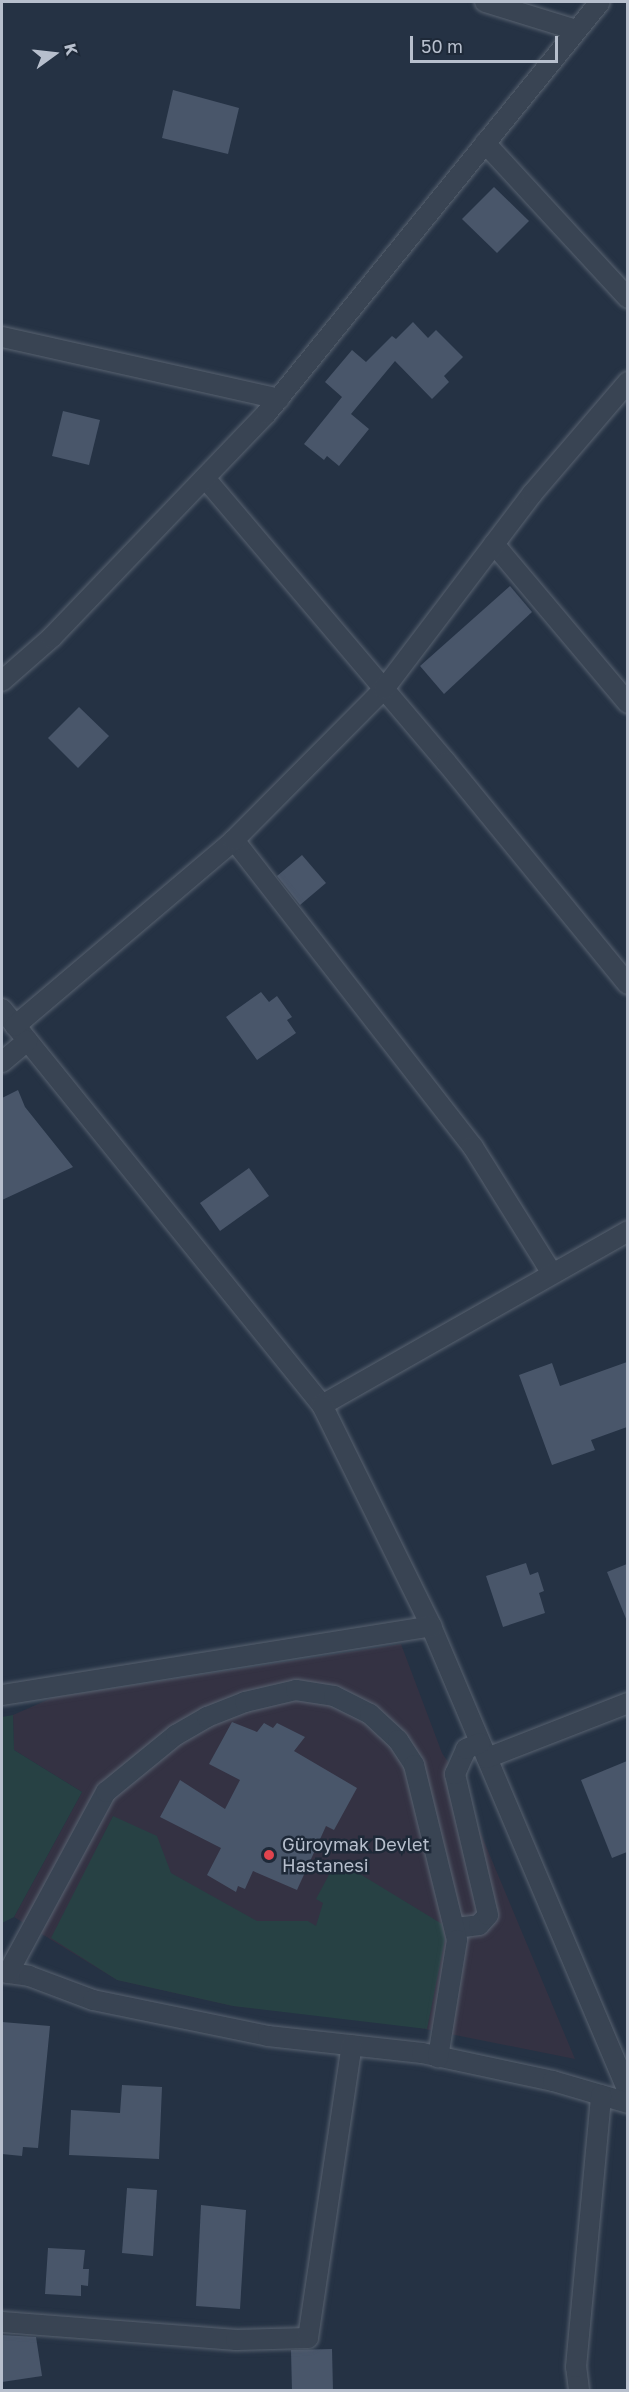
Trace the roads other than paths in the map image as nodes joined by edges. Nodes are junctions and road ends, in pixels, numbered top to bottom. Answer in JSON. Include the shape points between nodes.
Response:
{"nodes":[{"id":1,"x":485,"y":2,"type":"edge"},
{"id":2,"x":600,"y":2,"type":"edge"},
{"id":3,"x":576,"y":30,"type":"junction"},
{"id":4,"x":485,"y":143,"type":"junction"},
{"id":5,"x":627,"y":298,"type":"edge"},
{"id":6,"x":2,"y":337,"type":"edge"},
{"id":7,"x":627,"y":382,"type":"edge"},
{"id":8,"x":279,"y":399,"type":"junction"},
{"id":9,"x":204,"y":478,"type":"junction"},
{"id":10,"x":494,"y":544,"type":"junction"},
{"id":11,"x":2,"y":681,"type":"edge"},
{"id":12,"x":384,"y":689,"type":"junction"},
{"id":13,"x":627,"y":703,"type":"edge"},
{"id":14,"x":234,"y":840,"type":"junction"},
{"id":15,"x":627,"y":984,"type":"edge"},
{"id":16,"x":2,"y":1009,"type":"edge"},
{"id":17,"x":21,"y":1034,"type":"junction"},
{"id":18,"x":2,"y":1062,"type":"edge"},
{"id":19,"x":627,"y":1231,"type":"edge"},
{"id":20,"x":550,"y":1272,"type":"junction"},
{"id":21,"x":322,"y":1405,"type":"junction"},
{"id":22,"x":431,"y":1626,"type":"junction"},
{"id":23,"x":2,"y":1695,"type":"edge"},
{"id":24,"x":627,"y":1703,"type":"edge"},
{"id":25,"x":483,"y":1751,"type":"junction"},
{"id":26,"x":456,"y":1928,"type":"junction"},
{"id":27,"x":5,"y":1973,"type":"edge"},
{"id":28,"x":352,"y":2045,"type":"junction"},
{"id":29,"x":438,"y":2057,"type":"junction"},
{"id":30,"x":627,"y":2091,"type":"edge"},
{"id":31,"x":601,"y":2095,"type":"junction"},
{"id":32,"x":627,"y":2103,"type":"edge"},
{"id":33,"x":2,"y":2322,"type":"edge"},
{"id":34,"x":579,"y":2391,"type":"edge"}],
"edges":[{"from":1,"to":3,"type":"street"},
{"from":2,"to":3,"type":"street"},
{"from":3,"to":4,"type":"street"},
{"from":4,"to":5,"type":"street"},
{"from":4,"to":8,"type":"street"},
{"from":6,"to":8,"type":"street"},
{"from":7,"to":10,"type":"street"},
{"from":8,"to":9,"type":"street"},
{"from":9,"to":11,"type":"street","via":[[52,637]]},
{"from":9,"to":12,"type":"street"},
{"from":10,"to":12,"type":"street"},
{"from":10,"to":13,"type":"street"},
{"from":12,"to":14,"type":"street"},
{"from":12,"to":15,"type":"street"},
{"from":14,"to":17,"type":"street"},
{"from":14,"to":20,"type":"street","via":[[473,1147]]},
{"from":16,"to":17,"type":"street"},
{"from":17,"to":18,"type":"street"},
{"from":17,"to":21,"type":"street"},
{"from":19,"to":20,"type":"street"},
{"from":20,"to":21,"type":"street"},
{"from":21,"to":22,"type":"street"},
{"from":22,"to":23,"type":"street"},
{"from":22,"to":25,"type":"street"},
{"from":24,"to":25,"type":"street"},
{"from":25,"to":26,"type":"street","via":[[466,1749],[455,1774],[488,1915],[479,1924]]},
{"from":25,"to":30,"type":"street"},
{"from":26,"to":27,"type":"street","via":[[414,1765],[398,1740],[370,1714],[334,1696],[296,1690],[245,1702],[207,1717],[176,1735],[106,1792]]},
{"from":26,"to":29,"type":"street"},
{"from":27,"to":28,"type":"street","via":[[28,1976],[93,2000],[268,2036]]},
{"from":28,"to":29,"type":"street"},
{"from":28,"to":33,"type":"street","via":[[308,2338],[236,2340]]},
{"from":29,"to":31,"type":"street"},
{"from":31,"to":32,"type":"street"},
{"from":31,"to":34,"type":"street","via":[[576,2367]]}]}
